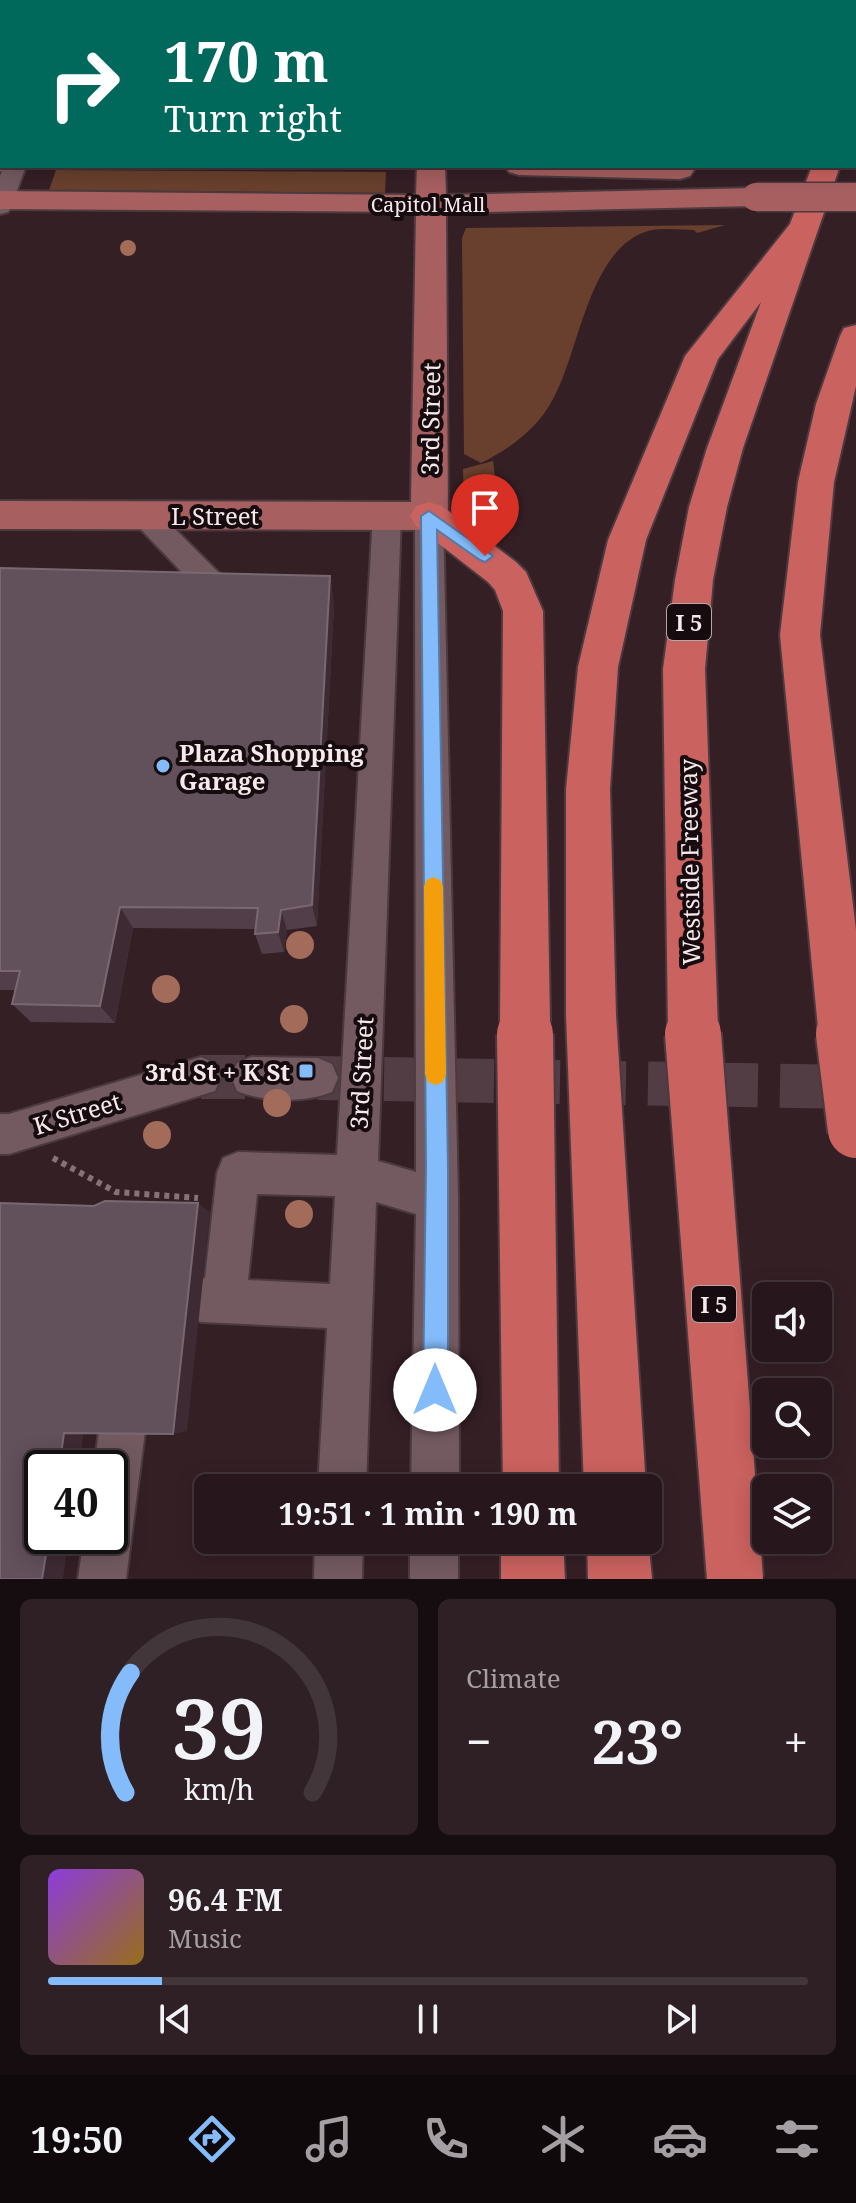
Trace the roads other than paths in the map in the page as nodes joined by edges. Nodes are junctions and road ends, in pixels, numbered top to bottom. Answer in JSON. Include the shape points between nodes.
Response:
{"nodes":[{"id":1,"x":14,"y":168,"type":"edge"},
{"id":2,"x":431,"y":168,"type":"edge"},
{"id":3,"x":617,"y":168,"type":"edge"},
{"id":4,"x":825,"y":168,"type":"edge"},
{"id":5,"x":856,"y":172,"type":"edge"},
{"id":6,"x":761,"y":184,"type":"junction"},
{"id":7,"x":856,"y":197,"type":"edge"},
{"id":8,"x":1,"y":202,"type":"edge"},
{"id":9,"x":431,"y":205,"type":"junction"},
{"id":10,"x":800,"y":231,"type":"junction"},
{"id":11,"x":856,"y":336,"type":"edge"},
{"id":12,"x":0,"y":515,"type":"edge"},
{"id":13,"x":144,"y":515,"type":"junction"},
{"id":14,"x":387,"y":515,"type":"junction"},
{"id":15,"x":429,"y":516,"type":"junction"},
{"id":16,"x":230,"y":603,"type":"edge"},
{"id":17,"x":843,"y":1028,"type":"junction"},
{"id":18,"x":201,"y":1077,"type":"tunnel mouth"},
{"id":19,"x":251,"y":1077,"type":"tunnel mouth"},
{"id":20,"x":318,"y":1078,"type":"tunnel mouth"},
{"id":21,"x":856,"y":1079,"type":"edge"},
{"id":22,"x":856,"y":1130,"type":"edge"},
{"id":23,"x":5,"y":1134,"type":"edge"},
{"id":24,"x":356,"y":1176,"type":"junction"},
{"id":25,"x":437,"y":1199,"type":"junction"},
{"id":26,"x":350,"y":1307,"type":"junction"},
{"id":27,"x":122,"y":1431,"type":"edge"},
{"id":28,"x":119,"y":1450,"type":"edge"},
{"id":29,"x":343,"y":1474,"type":"edge"},
{"id":30,"x":435,"y":1474,"type":"edge"},
{"id":31,"x":531,"y":1474,"type":"edge"},
{"id":32,"x":614,"y":1474,"type":"edge"},
{"id":33,"x":105,"y":1554,"type":"edge"},
{"id":34,"x":339,"y":1554,"type":"edge"},
{"id":35,"x":434,"y":1554,"type":"edge"},
{"id":36,"x":532,"y":1554,"type":"edge"},
{"id":37,"x":619,"y":1554,"type":"edge"},
{"id":38,"x":102,"y":1579,"type":"edge"},
{"id":39,"x":338,"y":1579,"type":"edge"},
{"id":40,"x":434,"y":1579,"type":"edge"},
{"id":41,"x":533,"y":1579,"type":"edge"},
{"id":42,"x":620,"y":1579,"type":"edge"},
{"id":43,"x":735,"y":1579,"type":"edge"}],
"edges":[{"from":1,"to":8,"type":"street"},
{"from":2,"to":9,"type":"main road","name":"3rd Street"},
{"from":3,"to":6,"type":"main road","name":"Capitol Mall","via":[[715,170]]},
{"from":4,"to":10,"type":"highway","name":"Westside Freeway","number":"I 5"},
{"from":5,"to":6,"type":"main road","name":"Capitol Mall"},
{"from":6,"to":7,"type":"main road","name":"Capitol Mall","bridge":true},
{"from":6,"to":9,"type":"main road","name":"Capitol Mall"},
{"from":8,"to":9,"type":"main road","name":"Capitol Mall"},
{"from":9,"to":15,"type":"main road","name":"3rd Street"},
{"from":10,"to":32,"type":"highway","via":[[702,356],[627,540],[598,667],[588,789],[591,1015]]},
{"from":10,"to":43,"type":"highway","name":"Westside Freeway","number":"I 5","bridge":true,"via":[[708,507],[684,669],[693,1029]]},
{"from":11,"to":17,"type":"highway","via":[[833,404],[816,482],[800,635]]},
{"from":12,"to":13,"type":"main road","name":"L Street"},
{"from":13,"to":14,"type":"main road","name":"L Street"},
{"from":13,"to":16,"type":"street"},
{"from":14,"to":15,"type":"main road","name":"L Street"},
{"from":14,"to":24,"type":"street","name":"3rd Street"},
{"from":15,"to":25,"type":"street","name":"3rd Street"},
{"from":15,"to":31,"type":"highway","bridge":true,"via":[[502,572],[523,611]]},
{"from":17,"to":21,"type":"highway","bridge":true},
{"from":17,"to":22,"type":"highway","bridge":true},
{"from":18,"to":23,"type":"street","name":"K Street"},
{"from":19,"to":20,"type":"street"},
{"from":24,"to":25,"type":"street"},
{"from":24,"to":26,"type":"street","name":"3rd Street"},
{"from":24,"to":26,"type":"street","via":[[236,1187],[212,1301]]},
{"from":25,"to":30,"type":"street","name":"3rd Street"},
{"from":26,"to":29,"type":"street","name":"3rd Street"},
{"from":27,"to":28,"type":"street"},
{"from":33,"to":38,"type":"street"},
{"from":34,"to":39,"type":"street"},
{"from":35,"to":40,"type":"street"},
{"from":36,"to":41,"type":"highway"},
{"from":37,"to":42,"type":"highway"}]}
